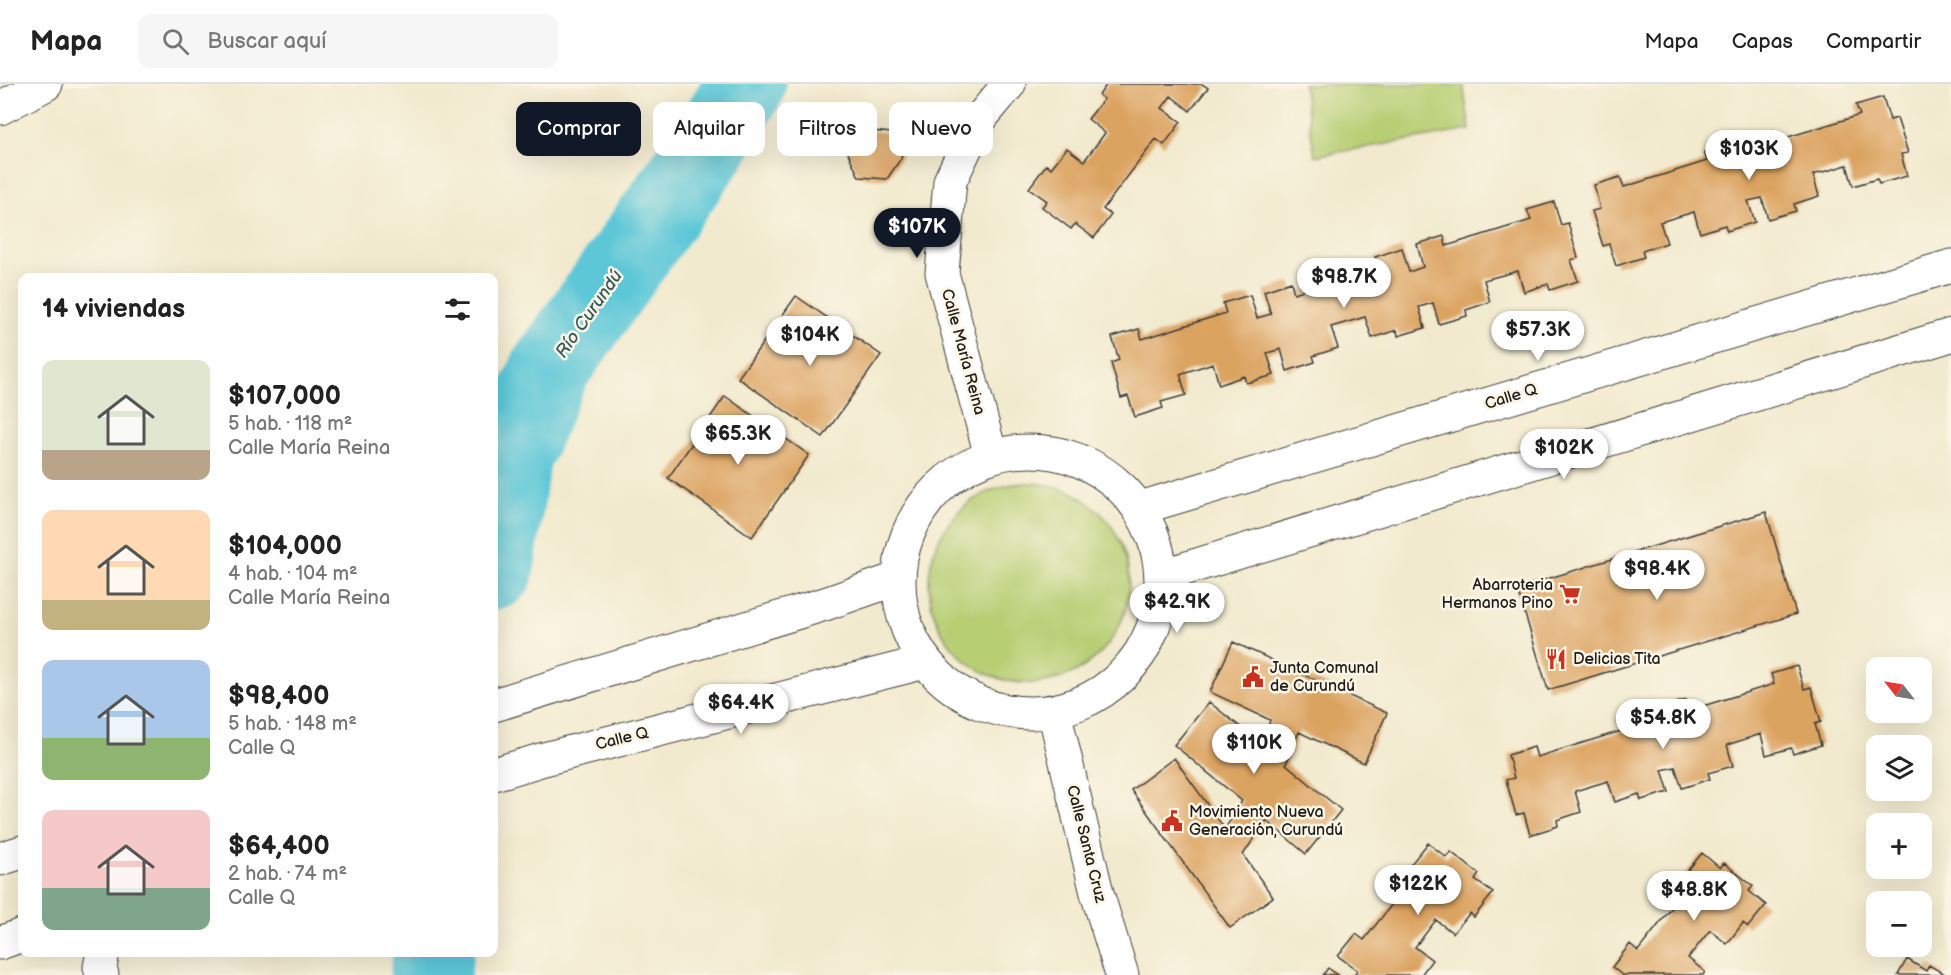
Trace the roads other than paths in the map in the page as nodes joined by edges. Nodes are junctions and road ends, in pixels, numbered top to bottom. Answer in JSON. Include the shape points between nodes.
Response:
{"nodes":[{"id":1,"x":46,"y":84,"type":"edge"},
{"id":2,"x":1009,"y":84,"type":"edge"},
{"id":3,"x":0,"y":108,"type":"edge"},
{"id":4,"x":1951,"y":266,"type":"edge"},
{"id":5,"x":1951,"y":335,"type":"edge"},
{"id":6,"x":991,"y":456,"type":"junction"},
{"id":7,"x":1140,"y":508,"type":"junction"},
{"id":8,"x":1161,"y":576,"type":"junction"},
{"id":9,"x":899,"y":578,"type":"junction"},
{"id":10,"x":925,"y":662,"type":"junction"},
{"id":11,"x":498,"y":704,"type":"edge"},
{"id":12,"x":1054,"y":711,"type":"junction"},
{"id":13,"x":498,"y":773,"type":"edge"},
{"id":14,"x":18,"y":853,"type":"edge"},
{"id":15,"x":0,"y":859,"type":"edge"},
{"id":16,"x":18,"y":936,"type":"edge"},
{"id":17,"x":0,"y":943,"type":"edge"},
{"id":18,"x":102,"y":957,"type":"edge"},
{"id":19,"x":102,"y":975,"type":"edge"},
{"id":20,"x":1122,"y":975,"type":"edge"}],
"edges":[{"from":1,"to":3,"type":"street"},
{"from":2,"to":6,"type":"street","name":"Calle María Reina","via":[[979,120],[950,181],[942,273]]},
{"from":4,"to":7,"type":"street","name":"Calle Q"},
{"from":5,"to":8,"type":"street"},
{"from":6,"to":7,"type":"street","via":[[1024,449],[1058,453],[1090,463],[1118,483]]},
{"from":6,"to":9,"type":"street","via":[[955,475],[925,502],[906,538]]},
{"from":7,"to":8,"type":"street","via":[[1155,540]]},
{"from":8,"to":12,"type":"street","via":[[1158,613],[1144,648],[1120,677],[1090,699]]},
{"from":9,"to":10,"type":"street","via":[[904,617]]},
{"from":9,"to":11,"type":"street"},
{"from":10,"to":12,"type":"street","via":[[969,699],[996,710],[1025,714]]},
{"from":10,"to":13,"type":"street","name":"Calle Q"},
{"from":12,"to":20,"type":"street","name":"Calle Santa Cruz","via":[[1097,893]]},
{"from":14,"to":15,"type":"street"},
{"from":16,"to":17,"type":"street"},
{"from":18,"to":19,"type":"street"}]}
